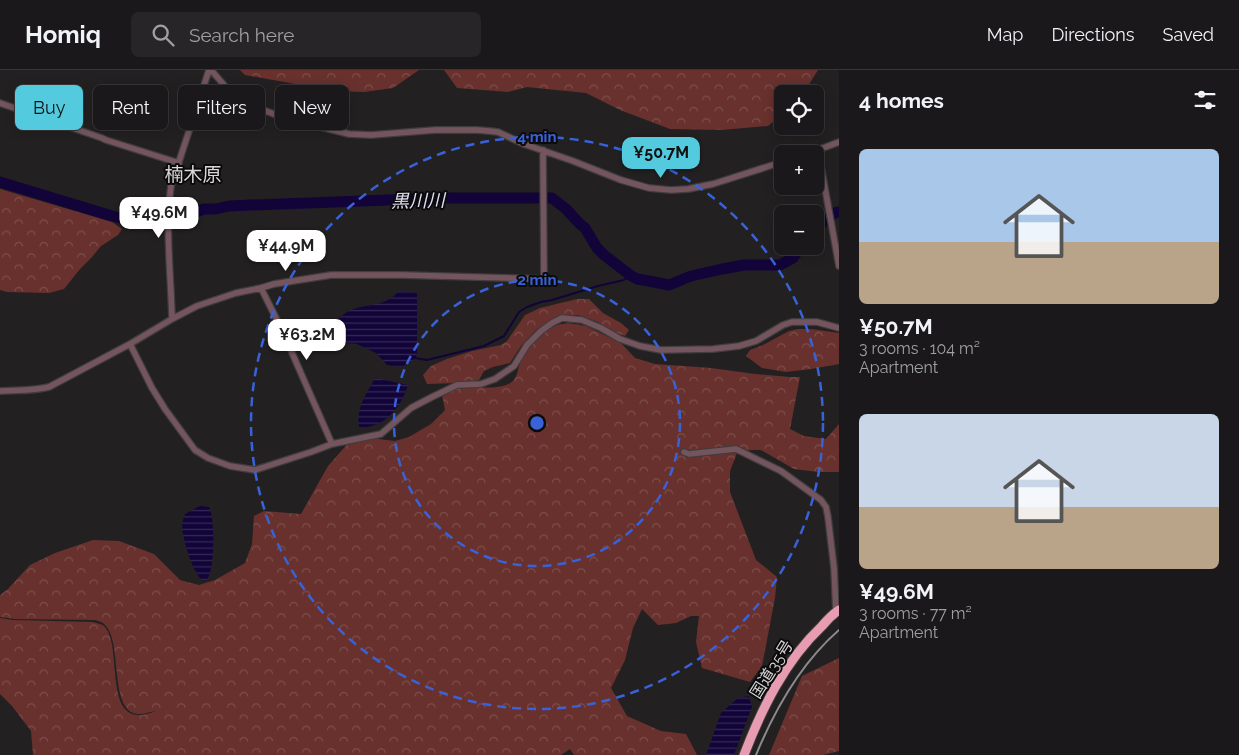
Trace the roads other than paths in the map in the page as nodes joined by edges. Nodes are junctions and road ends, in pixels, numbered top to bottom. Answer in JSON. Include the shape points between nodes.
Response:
{"nodes":[{"id":1,"x":210,"y":70,"type":"edge"},
{"id":2,"x":0,"y":104,"type":"edge"},
{"id":3,"x":839,"y":142,"type":"edge"},
{"id":4,"x":824,"y":148,"type":"edge"},
{"id":5,"x":542,"y":150,"type":"junction"},
{"id":6,"x":179,"y":163,"type":"junction"},
{"id":7,"x":774,"y":165,"type":"edge"},
{"id":8,"x":824,"y":183,"type":"edge"},
{"id":9,"x":839,"y":266,"type":"edge"},
{"id":10,"x":261,"y":288,"type":"junction"},
{"id":11,"x":172,"y":319,"type":"junction"},
{"id":12,"x":839,"y":328,"type":"edge"},
{"id":13,"x":130,"y":344,"type":"junction"},
{"id":14,"x":0,"y":390,"type":"edge"},
{"id":15,"x":332,"y":444,"type":"junction"},
{"id":16,"x":684,"y":452,"type":"dead end"},
{"id":17,"x":838,"y":611,"type":"edge"},
{"id":18,"x":744,"y":755,"type":"edge"}],
"edges":[{"from":1,"to":5,"type":"street","via":[[237,100],[295,122],[349,134],[435,130],[498,132]]},
{"from":1,"to":6,"type":"street"},
{"from":2,"to":6,"type":"street"},
{"from":3,"to":4,"type":"street"},
{"from":5,"to":7,"type":"street","via":[[638,185],[671,190],[713,184]]},
{"from":5,"to":10,"type":"street","via":[[544,279],[331,275]]},
{"from":6,"to":11,"type":"street","via":[[169,205]]},
{"from":8,"to":9,"type":"street"},
{"from":10,"to":11,"type":"street","via":[[197,306]]},
{"from":10,"to":15,"type":"street"},
{"from":11,"to":13,"type":"street"},
{"from":12,"to":15,"type":"street","via":[[817,322],[792,322],[739,346],[661,350],[640,346],[582,320],[562,318],[540,331],[514,366],[495,379],[457,386],[432,397],[411,408],[382,434]]},
{"from":13,"to":14,"type":"street","via":[[49,387]]},
{"from":13,"to":15,"type":"street","via":[[165,409],[196,450],[208,458],[255,470]]},
{"from":16,"to":17,"type":"street","via":[[736,449],[782,471],[821,500],[828,516]]},
{"from":17,"to":18,"type":"highway","name":"国道35号","via":[[803,646],[779,680]]}]}
